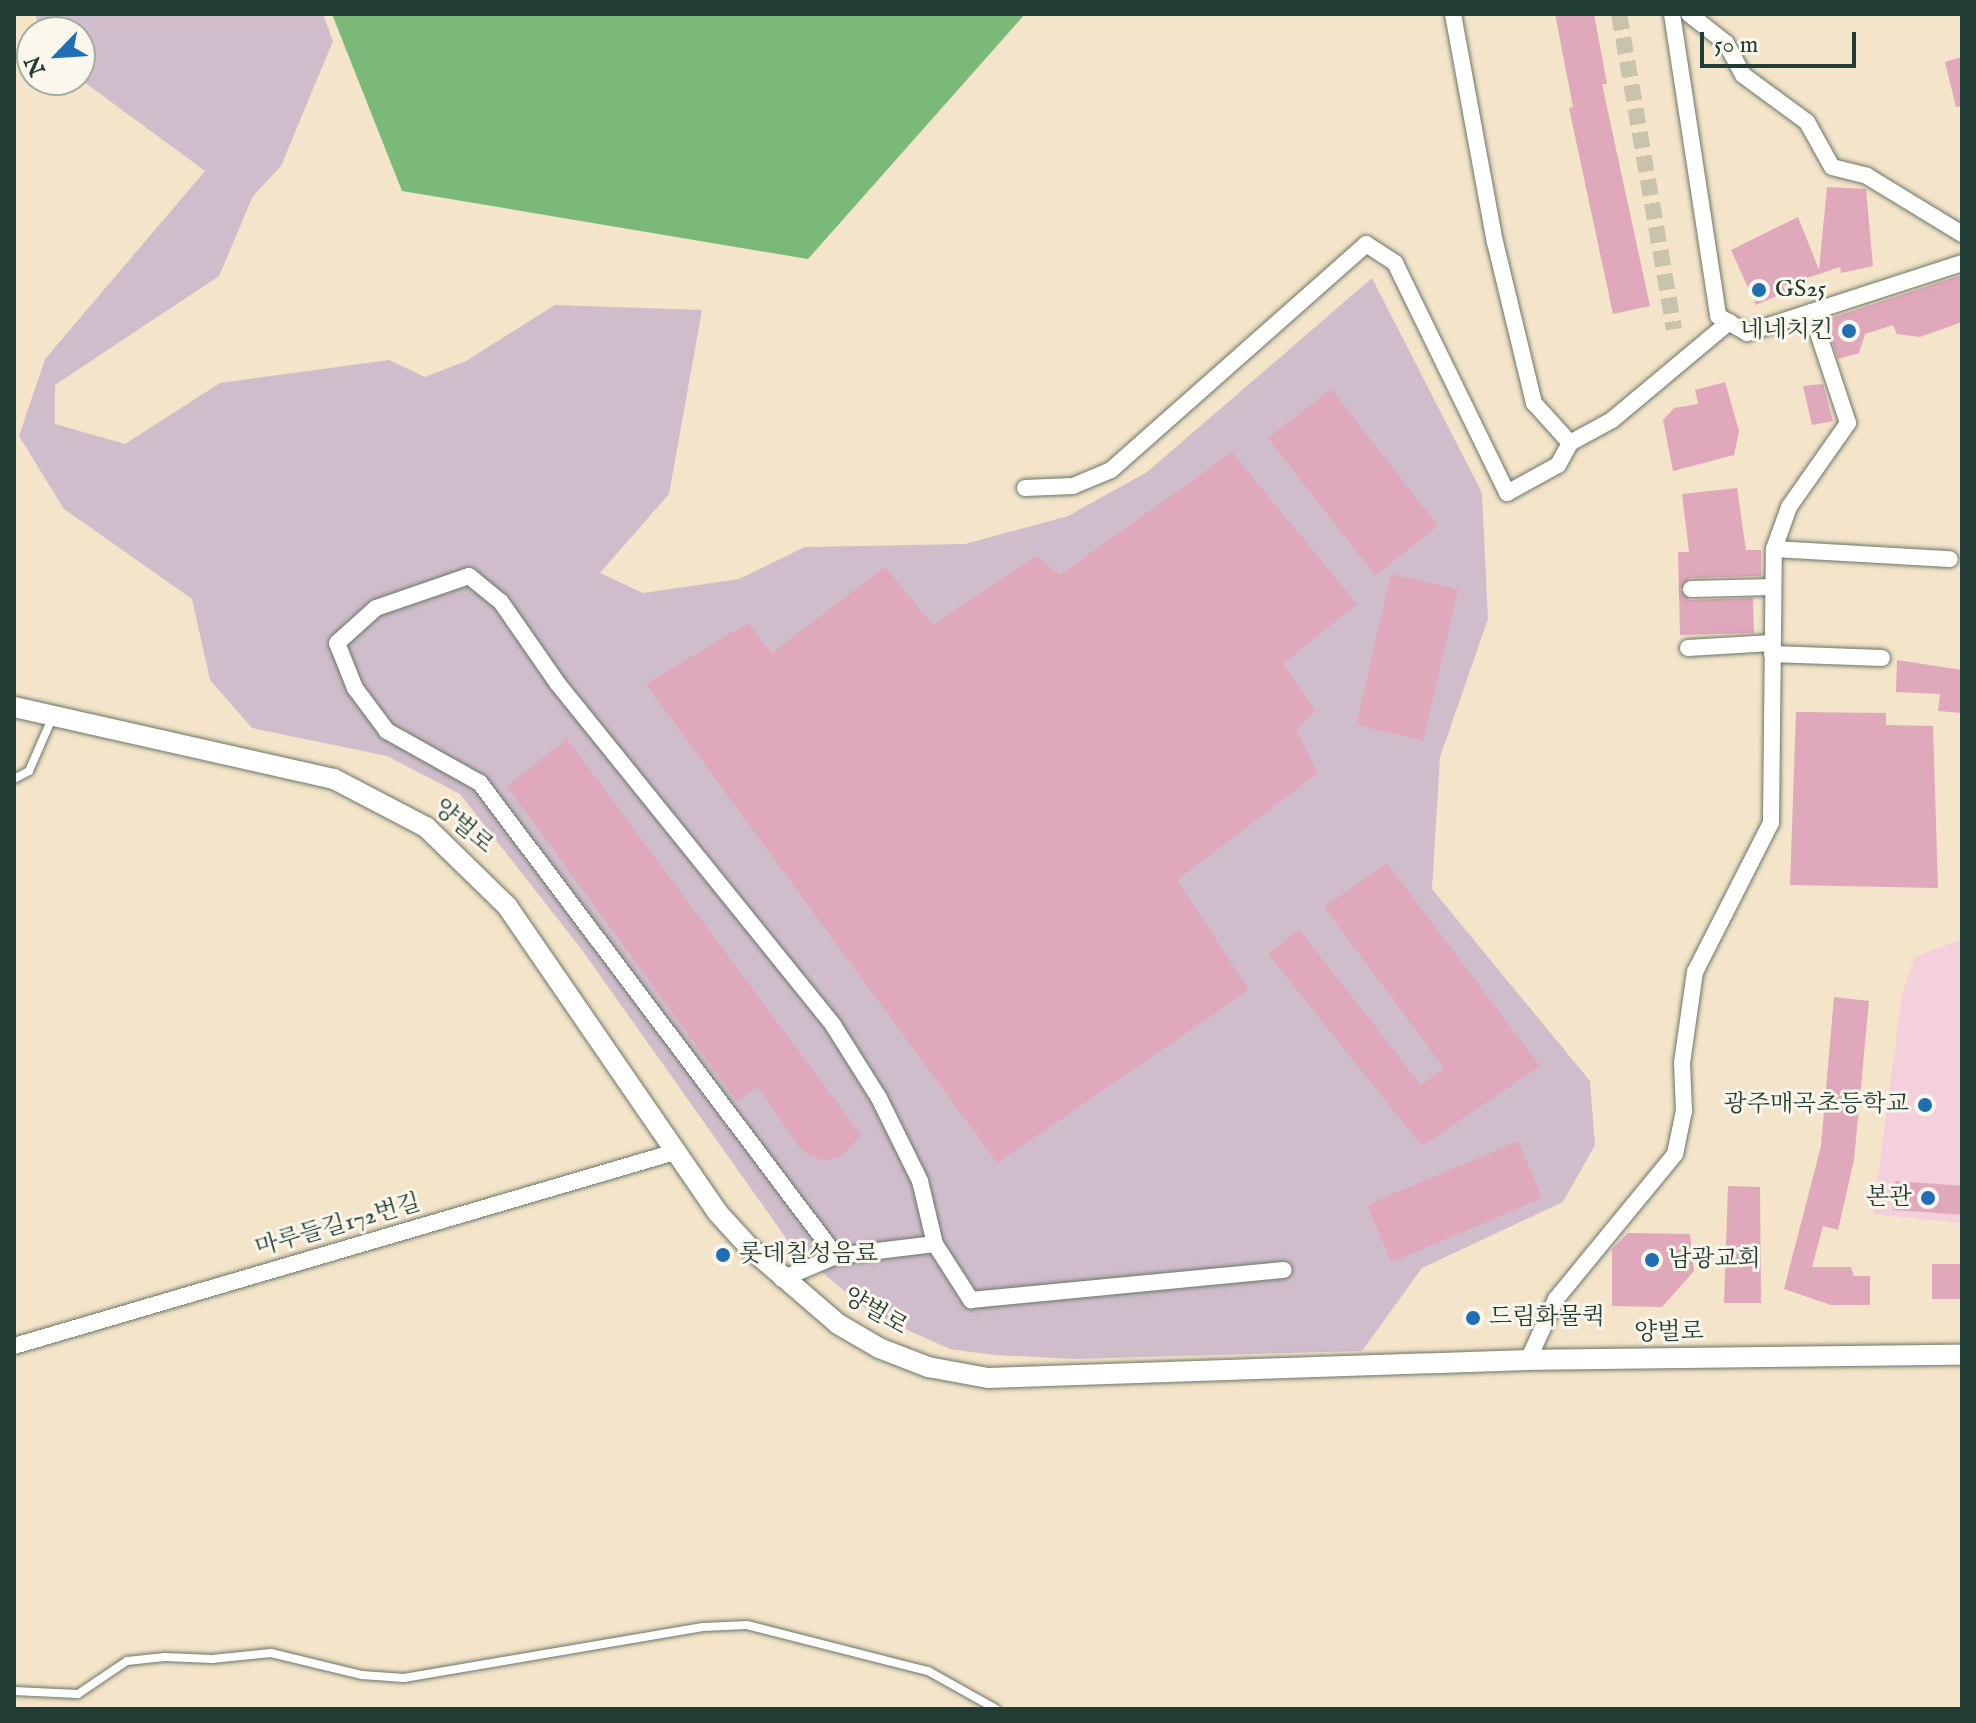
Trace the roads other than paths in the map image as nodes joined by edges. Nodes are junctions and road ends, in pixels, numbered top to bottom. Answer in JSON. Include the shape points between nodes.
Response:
{"nodes":[{"id":1,"x":1453,"y":14,"type":"edge"},
{"id":2,"x":1672,"y":14,"type":"edge"},
{"id":3,"x":1689,"y":14,"type":"edge"},
{"id":4,"x":1962,"y":234,"type":"edge"},
{"id":5,"x":1962,"y":263,"type":"edge"},
{"id":6,"x":1811,"y":312,"type":"junction"},
{"id":7,"x":1729,"y":322,"type":"junction"},
{"id":8,"x":1570,"y":443,"type":"junction"},
{"id":9,"x":1025,"y":488,"type":"dead end"},
{"id":10,"x":1774,"y":549,"type":"junction"},
{"id":11,"x":1950,"y":559,"type":"dead end"},
{"id":12,"x":1773,"y":587,"type":"junction"},
{"id":13,"x":1691,"y":589,"type":"dead end"},
{"id":14,"x":1688,"y":648,"type":"dead end"},
{"id":15,"x":1772,"y":648,"type":"junction"},
{"id":16,"x":1882,"y":658,"type":"dead end"},
{"id":17,"x":14,"y":707,"type":"edge"},
{"id":18,"x":53,"y":715,"type":"junction"},
{"id":19,"x":14,"y":779,"type":"edge"},
{"id":20,"x":675,"y":1152,"type":"junction"},
{"id":21,"x":935,"y":1244,"type":"junction"},
{"id":22,"x":836,"y":1256,"type":"junction"},
{"id":23,"x":1284,"y":1270,"type":"dead end"},
{"id":24,"x":782,"y":1279,"type":"junction"},
{"id":25,"x":14,"y":1346,"type":"edge"},
{"id":26,"x":1962,"y":1355,"type":"edge"},
{"id":27,"x":1528,"y":1360,"type":"junction"},
{"id":28,"x":14,"y":1691,"type":"edge"},
{"id":29,"x":996,"y":1709,"type":"edge"}],
"edges":[{"from":1,"to":8,"type":"street","via":[[1495,242],[1534,403]]},
{"from":2,"to":7,"type":"street","via":[[1718,316]]},
{"from":3,"to":4,"type":"street","via":[[1726,43],[1743,75],[1807,122],[1832,167],[1867,176]]},
{"from":5,"to":6,"type":"street"},
{"from":6,"to":7,"type":"street","via":[[1747,333]]},
{"from":6,"to":10,"type":"street","via":[[1848,423],[1789,507]]},
{"from":7,"to":8,"type":"street","via":[[1612,420]]},
{"from":8,"to":9,"type":"street","via":[[1558,465],[1507,493],[1395,263],[1366,244],[1111,470],[1073,486]]},
{"from":10,"to":11,"type":"street"},
{"from":10,"to":12,"type":"street"},
{"from":12,"to":13,"type":"street"},
{"from":12,"to":15,"type":"street"},
{"from":14,"to":15,"type":"street"},
{"from":15,"to":16,"type":"street"},
{"from":15,"to":27,"type":"street","via":[[1771,823],[1695,972],[1682,1063],[1684,1111],[1675,1154],[1556,1299]]},
{"from":17,"to":18,"type":"street","name":"양벌로"},
{"from":18,"to":19,"type":"lane","via":[[29,771]]},
{"from":18,"to":20,"type":"street","name":"양벌로","via":[[334,779],[426,827],[507,906]]},
{"from":20,"to":24,"type":"street","name":"양벌로","via":[[717,1212]]},
{"from":20,"to":25,"type":"street","name":"마루들길172번길"},
{"from":21,"to":22,"type":"street"},
{"from":21,"to":22,"type":"street","via":[[920,1181],[879,1098],[833,1025],[558,684],[501,602],[469,576],[376,608],[337,643],[355,688],[387,731],[480,783]]},
{"from":21,"to":23,"type":"street","via":[[971,1300]]},
{"from":22,"to":24,"type":"street"},
{"from":24,"to":27,"type":"street","name":"양벌로","via":[[838,1324],[879,1348],[928,1367],[988,1378]]},
{"from":26,"to":27,"type":"street","name":"양벌로"},
{"from":28,"to":29,"type":"lane","via":[[78,1694],[127,1661],[271,1653],[362,1675],[404,1678],[703,1627],[747,1625],[928,1671]]}]}
